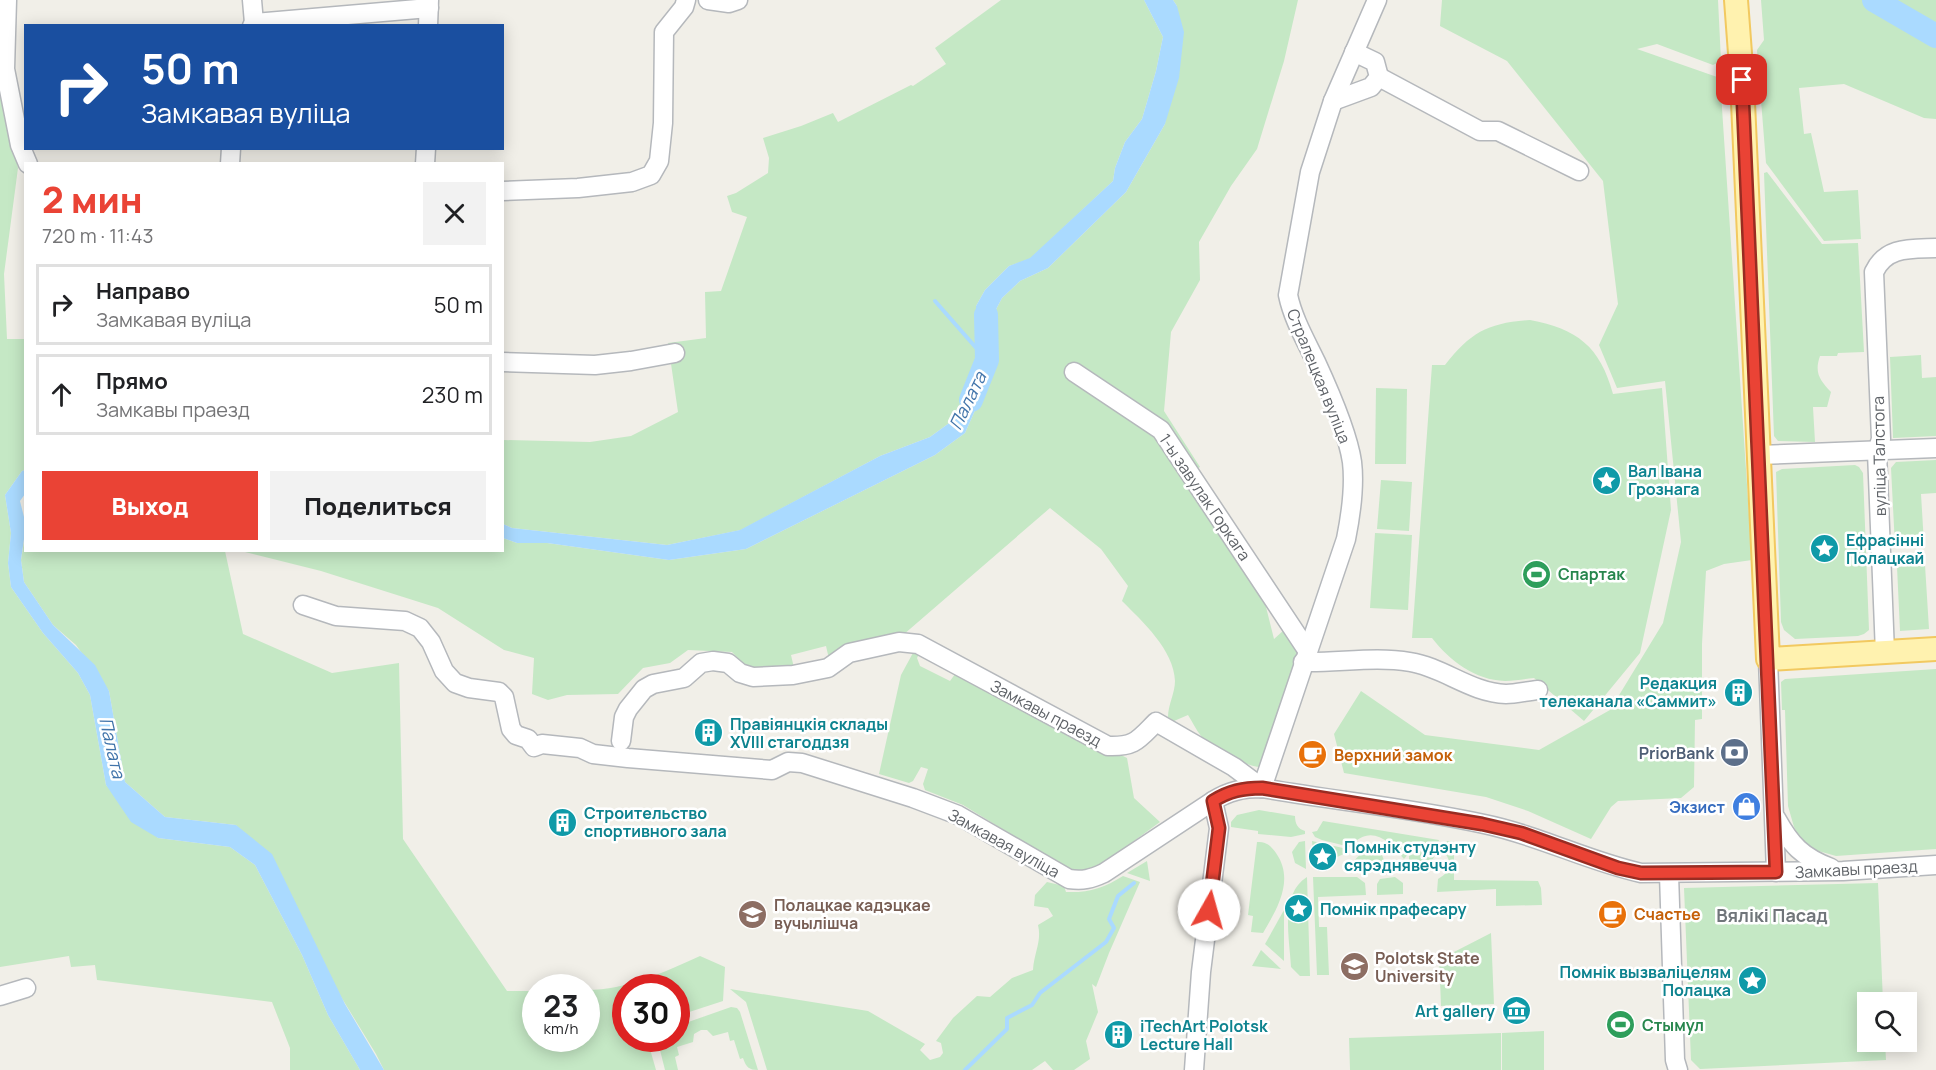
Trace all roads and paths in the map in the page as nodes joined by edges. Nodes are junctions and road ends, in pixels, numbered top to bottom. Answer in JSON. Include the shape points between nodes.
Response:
{"nodes":[{"id":1,"x":6,"y":0,"type":"edge"},
{"id":2,"x":252,"y":0,"type":"edge"},
{"id":3,"x":686,"y":0,"type":"edge"},
{"id":4,"x":708,"y":0,"type":"edge"},
{"id":5,"x":738,"y":0,"type":"edge"},
{"id":6,"x":1377,"y":0,"type":"edge"},
{"id":7,"x":1736,"y":0,"type":"edge"},
{"id":8,"x":429,"y":11,"type":"edge"},
{"id":9,"x":253,"y":24,"type":"edge"},
{"id":10,"x":1354,"y":52,"type":"junction"},
{"id":11,"x":1379,"y":77,"type":"junction"},
{"id":12,"x":1333,"y":101,"type":"junction"},
{"id":13,"x":27,"y":162,"type":"edge"},
{"id":14,"x":1580,"y":171,"type":"dead end"},
{"id":15,"x":504,"y":191,"type":"edge"},
{"id":16,"x":1936,"y":248,"type":"edge"},
{"id":17,"x":675,"y":353,"type":"dead end"},
{"id":18,"x":504,"y":362,"type":"edge"},
{"id":19,"x":1074,"y":372,"type":"dead end"},
{"id":20,"x":1936,"y":448,"type":"edge"},
{"id":21,"x":1877,"y":452,"type":"junction"},
{"id":22,"x":1759,"y":455,"type":"junction"},
{"id":23,"x":303,"y":605,"type":"dead end"},
{"id":24,"x":1936,"y":649,"type":"edge"},
{"id":25,"x":1885,"y":653,"type":"junction"},
{"id":26,"x":1305,"y":656,"type":"junction"},
{"id":27,"x":1768,"y":659,"type":"junction"},
{"id":28,"x":1538,"y":690,"type":"dead end"},
{"id":29,"x":621,"y":741,"type":"dead end"},
{"id":30,"x":1262,"y":788,"type":"junction"},
{"id":31,"x":1213,"y":801,"type":"junction"},
{"id":32,"x":1774,"y":814,"type":"junction"},
{"id":33,"x":1936,"y":865,"type":"edge"},
{"id":34,"x":1839,"y":871,"type":"junction"},
{"id":35,"x":1776,"y":872,"type":"junction"},
{"id":36,"x":1669,"y":874,"type":"junction"},
{"id":37,"x":26,"y":988,"type":"dead end"},
{"id":38,"x":0,"y":996,"type":"edge"},
{"id":39,"x":1194,"y":1070,"type":"edge"},
{"id":40,"x":1678,"y":1070,"type":"edge"}],
"edges":[{"from":1,"to":13,"type":"street","via":[[5,69],[20,145]]},
{"from":2,"to":9,"type":"street"},
{"from":3,"to":15,"type":"street","via":[[664,32],[663,123],[659,161],[651,175],[632,182],[578,188]]},
{"from":4,"to":5,"type":"street"},
{"from":6,"to":10,"type":"street","name":"Стралецкая вуліца"},
{"from":7,"to":22,"type":"main road"},
{"from":8,"to":9,"type":"street"},
{"from":10,"to":11,"type":"street","via":[[1375,63]]},
{"from":10,"to":12,"type":"street","name":"Стралецкая вуліца"},
{"from":11,"to":12,"type":"street","via":[[1371,87]]},
{"from":11,"to":14,"type":"street","via":[[1480,131],[1498,131]]},
{"from":12,"to":26,"type":"street","name":"Стралецкая вуліца","via":[[1310,172],[1288,295],[1346,439],[1353,479],[1346,539]]},
{"from":16,"to":21,"type":"street","name":"вуліца Талстога","via":[[1892,253],[1879,260],[1874,272],[1881,439]]},
{"from":17,"to":18,"type":"street","via":[[594,365]]},
{"from":19,"to":26,"type":"street","name":"1-ы завулак Горкага","via":[[1161,430]]},
{"from":20,"to":21,"type":"street"},
{"from":21,"to":22,"type":"street"},
{"from":21,"to":25,"type":"street","name":"вуліца Талстога"},
{"from":22,"to":27,"type":"main road"},
{"from":23,"to":31,"type":"street","name":"Замкавая вуліца","via":[[336,616],[405,621],[420,628],[455,683],[499,692],[504,697],[511,729],[534,747],[542,744],[580,748],[593,754],[771,770],[788,762],[802,763],[958,815],[1069,879],[1093,879]]},
{"from":24,"to":25,"type":"main road"},
{"from":25,"to":27,"type":"main road"},
{"from":26,"to":28,"type":"street","via":[[1409,662],[1505,694]]},
{"from":26,"to":30,"type":"street","name":"Стралецкая вуліца"},
{"from":27,"to":32,"type":"street"},
{"from":29,"to":30,"type":"street","name":"Замкавы праезд","via":[[624,717],[644,689],[684,678],[701,663],[728,663],[753,677],[793,675],[828,668],[849,653],[899,642],[918,644],[1108,746],[1135,743],[1156,722],[1234,767]]},
{"from":30,"to":31,"type":"street","name":"Замкавая вуліца","via":[[1244,788]]},
{"from":30,"to":36,"type":"street","name":"Замкавая вуліца","via":[[1482,824],[1521,833],[1618,868]]},
{"from":31,"to":39,"type":"street","via":[[1219,828],[1201,972]]},
{"from":32,"to":34,"type":"street","via":[[1797,849]]},
{"from":32,"to":35,"type":"street"},
{"from":33,"to":34,"type":"street","name":"Замкавы праезд"},
{"from":34,"to":35,"type":"street","name":"Замкавы праезд"},
{"from":35,"to":36,"type":"street","name":"Замкавы праезд"},
{"from":36,"to":40,"type":"street"},
{"from":37,"to":38,"type":"street"}]}
